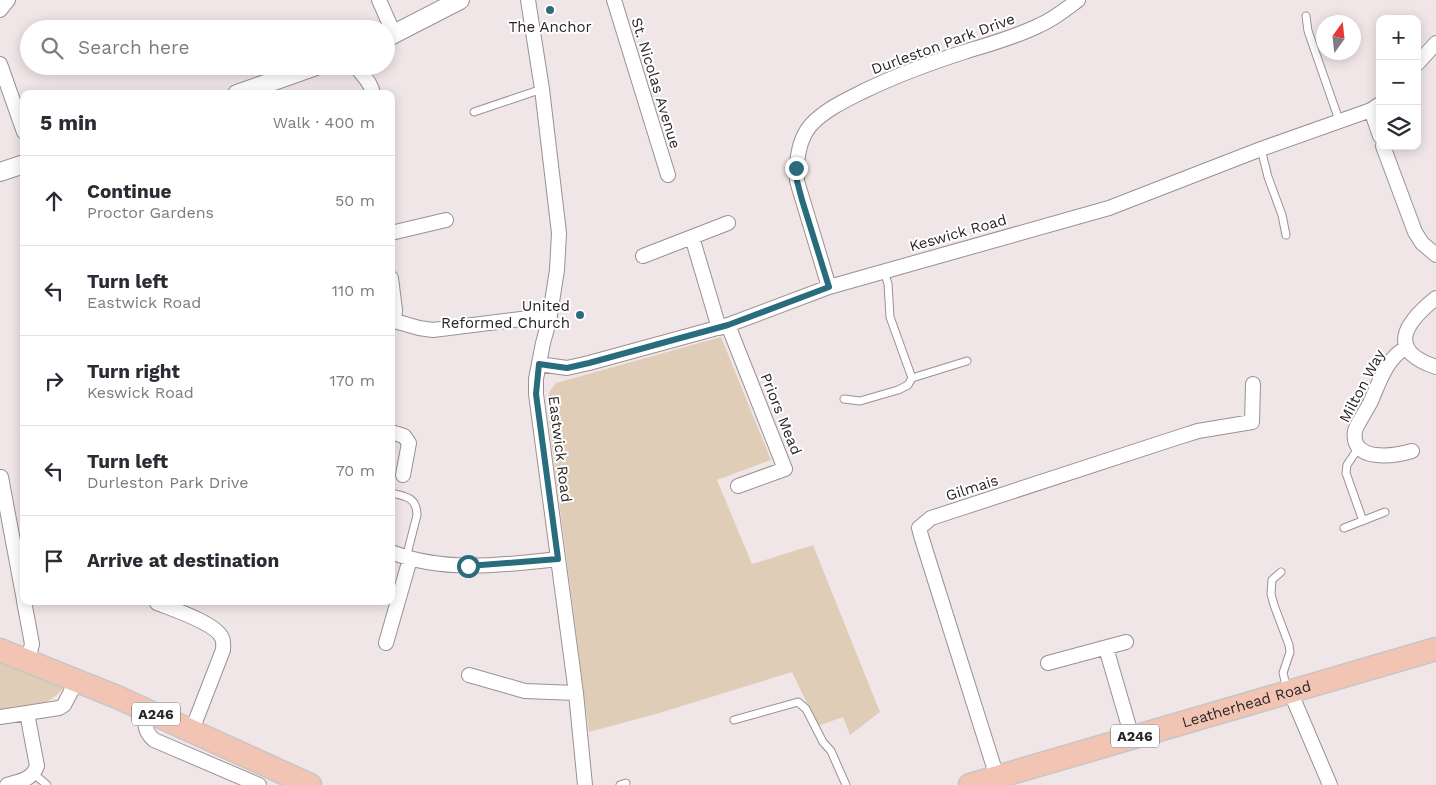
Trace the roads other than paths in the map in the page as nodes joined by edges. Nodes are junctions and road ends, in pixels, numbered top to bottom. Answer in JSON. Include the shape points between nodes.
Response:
{"nodes":[{"id":1,"x":8,"y":0,"type":"edge"},
{"id":2,"x":379,"y":0,"type":"edge"},
{"id":3,"x":460,"y":0,"type":"edge"},
{"id":4,"x":528,"y":0,"type":"edge"},
{"id":5,"x":614,"y":0,"type":"edge"},
{"id":6,"x":1078,"y":0,"type":"edge"},
{"id":7,"x":0,"y":10,"type":"edge"},
{"id":8,"x":1306,"y":16,"type":"dead end"},
{"id":9,"x":385,"y":20,"type":"edge"},
{"id":10,"x":395,"y":33,"type":"edge"},
{"id":11,"x":1436,"y":43,"type":"edge"},
{"id":12,"x":1421,"y":60,"type":"edge"},
{"id":13,"x":0,"y":64,"type":"edge"},
{"id":14,"x":291,"y":75,"type":"edge"},
{"id":15,"x":363,"y":75,"type":"edge"},
{"id":16,"x":542,"y":89,"type":"junction"},
{"id":17,"x":248,"y":90,"type":"edge"},
{"id":18,"x":372,"y":90,"type":"edge"},
{"id":19,"x":1375,"y":107,"type":"edge"},
{"id":20,"x":474,"y":112,"type":"dead end"},
{"id":21,"x":1339,"y":120,"type":"junction"},
{"id":22,"x":20,"y":121,"type":"edge"},
{"id":23,"x":1261,"y":149,"type":"junction"},
{"id":24,"x":1384,"y":150,"type":"edge"},
{"id":25,"x":20,"y":165,"type":"edge"},
{"id":26,"x":0,"y":172,"type":"edge"},
{"id":27,"x":668,"y":175,"type":"dead end"},
{"id":28,"x":446,"y":220,"type":"dead end"},
{"id":29,"x":728,"y":223,"type":"dead end"},
{"id":30,"x":395,"y":232,"type":"edge"},
{"id":31,"x":1286,"y":235,"type":"dead end"},
{"id":32,"x":692,"y":237,"type":"junction"},
{"id":33,"x":1436,"y":255,"type":"edge"},
{"id":34,"x":643,"y":256,"type":"dead end"},
{"id":35,"x":884,"y":271,"type":"junction"},
{"id":36,"x":829,"y":287,"type":"junction"},
{"id":37,"x":1436,"y":298,"type":"edge"},
{"id":38,"x":395,"y":321,"type":"edge"},
{"id":39,"x":549,"y":321,"type":"junction"},
{"id":40,"x":724,"y":326,"type":"junction"},
{"id":41,"x":1406,"y":348,"type":"junction"},
{"id":42,"x":967,"y":361,"type":"dead end"},
{"id":43,"x":539,"y":364,"type":"junction"},
{"id":44,"x":1436,"y":367,"type":"edge"},
{"id":45,"x":912,"y":378,"type":"junction"},
{"id":46,"x":1252,"y":384,"type":"dead end"},
{"id":47,"x":844,"y":399,"type":"dead end"},
{"id":48,"x":395,"y":433,"type":"edge"},
{"id":49,"x":1359,"y":447,"type":"junction"},
{"id":50,"x":1412,"y":451,"type":"dead end"},
{"id":51,"x":403,"y":475,"type":"dead end"},
{"id":52,"x":1,"y":477,"type":"edge"},
{"id":53,"x":738,"y":486,"type":"dead end"},
{"id":54,"x":395,"y":494,"type":"edge"},
{"id":55,"x":1385,"y":512,"type":"dead end"},
{"id":56,"x":1363,"y":521,"type":"junction"},
{"id":57,"x":1344,"y":528,"type":"dead end"},
{"id":58,"x":395,"y":554,"type":"edge"},
{"id":59,"x":408,"y":559,"type":"junction"},
{"id":60,"x":558,"y":559,"type":"junction"},
{"id":61,"x":1281,"y":572,"type":"dead end"},
{"id":62,"x":20,"y":579,"type":"edge"},
{"id":63,"x":25,"y":605,"type":"edge"},
{"id":64,"x":162,"y":605,"type":"edge"},
{"id":65,"x":1126,"y":642,"type":"dead end"},
{"id":66,"x":386,"y":643,"type":"dead end"},
{"id":67,"x":1106,"y":648,"type":"junction"},
{"id":68,"x":1436,"y":649,"type":"edge"},
{"id":69,"x":0,"y":650,"type":"edge"},
{"id":70,"x":28,"y":660,"type":"junction"},
{"id":71,"x":1048,"y":664,"type":"dead end"},
{"id":72,"x":469,"y":675,"type":"dead end"},
{"id":73,"x":77,"y":680,"type":"junction"},
{"id":74,"x":1289,"y":692,"type":"junction"},
{"id":75,"x":576,"y":693,"type":"junction"},
{"id":76,"x":148,"y":710,"type":"junction"},
{"id":77,"x":27,"y":713,"type":"junction"},
{"id":78,"x":0,"y":717,"type":"edge"},
{"id":79,"x":734,"y":720,"type":"dead end"},
{"id":80,"x":192,"y":730,"type":"junction"},
{"id":81,"x":1132,"y":737,"type":"junction"},
{"id":82,"x":34,"y":774,"type":"junction"},
{"id":83,"x":1011,"y":775,"type":"junction"},
{"id":84,"x":7,"y":785,"type":"edge"},
{"id":85,"x":47,"y":785,"type":"edge"},
{"id":86,"x":259,"y":785,"type":"edge"},
{"id":87,"x":310,"y":785,"type":"edge"},
{"id":88,"x":585,"y":785,"type":"edge"},
{"id":89,"x":846,"y":785,"type":"edge"},
{"id":90,"x":970,"y":785,"type":"edge"},
{"id":91,"x":1330,"y":785,"type":"edge"}],
"edges":[{"from":1,"to":7,"type":"street"},
{"from":2,"to":9,"type":"street"},
{"from":3,"to":10,"type":"street"},
{"from":4,"to":16,"type":"street","name":"Eastwick Road"},
{"from":5,"to":27,"type":"street","name":"St. Nicolas Avenue"},
{"from":6,"to":36,"type":"street","name":"Durleston Park Drive","via":[[1040,25],[868,89],[823,114],[810,126],[799,153],[797,181]]},
{"from":8,"to":21,"type":"lane","via":[[1308,31]]},
{"from":11,"to":12,"type":"street"},
{"from":13,"to":22,"type":"street"},
{"from":14,"to":17,"type":"street"},
{"from":15,"to":18,"type":"street"},
{"from":16,"to":20,"type":"lane"},
{"from":16,"to":39,"type":"street","name":"Eastwick Road","via":[[559,233]]},
{"from":19,"to":21,"type":"street","name":"Keswick Road"},
{"from":21,"to":23,"type":"street","name":"Keswick Road"},
{"from":23,"to":31,"type":"lane"},
{"from":23,"to":35,"type":"street","name":"Keswick Road","via":[[1109,208]]},
{"from":24,"to":33,"type":"street","via":[[1415,232]]},
{"from":25,"to":26,"type":"street"},
{"from":28,"to":30,"type":"street"},
{"from":29,"to":32,"type":"street"},
{"from":32,"to":34,"type":"street"},
{"from":32,"to":40,"type":"street"},
{"from":35,"to":36,"type":"street","name":"Keswick Road"},
{"from":35,"to":45,"type":"lane","via":[[890,317]]},
{"from":36,"to":40,"type":"street","name":"Keswick Road"},
{"from":37,"to":41,"type":"street","via":[[1406,331]]},
{"from":38,"to":39,"type":"street","via":[[433,330],[529,318]]},
{"from":39,"to":43,"type":"street","name":"Eastwick Road"},
{"from":40,"to":43,"type":"street","name":"Keswick Road","via":[[567,368]]},
{"from":40,"to":53,"type":"street","name":"Priors Mead","via":[[785,469]]},
{"from":41,"to":44,"type":"street"},
{"from":41,"to":49,"type":"street","name":"Milton Way","via":[[1395,355],[1356,428]]},
{"from":42,"to":45,"type":"lane"},
{"from":43,"to":60,"type":"street","name":"Eastwick Road","via":[[536,394]]},
{"from":45,"to":47,"type":"lane","via":[[908,385],[898,390],[860,401]]},
{"from":46,"to":83,"type":"street","name":"Gilmais","via":[[1252,422],[1179,437],[932,518],[920,528]]},
{"from":48,"to":51,"type":"street","via":[[404,436],[409,443]]},
{"from":49,"to":50,"type":"street","via":[[1364,452],[1385,456]]},
{"from":49,"to":56,"type":"lane","via":[[1347,465],[1346,473]]},
{"from":52,"to":62,"type":"street"},
{"from":54,"to":59,"type":"lane","via":[[410,497],[417,509]]},
{"from":55,"to":56,"type":"lane"},
{"from":56,"to":57,"type":"lane"},
{"from":58,"to":59,"type":"street"},
{"from":59,"to":60,"type":"street","via":[[468,566]]},
{"from":59,"to":66,"type":"street"},
{"from":60,"to":75,"type":"street","name":"Eastwick Road"},
{"from":61,"to":74,"type":"lane","via":[[1272,580],[1271,594],[1289,644],[1290,652],[1283,673]]},
{"from":63,"to":70,"type":"street","via":[[32,644]]},
{"from":64,"to":80,"type":"street","via":[[198,619],[218,632],[223,640],[223,650]]},
{"from":65,"to":67,"type":"street"},
{"from":67,"to":71,"type":"street"},
{"from":67,"to":81,"type":"street"},
{"from":68,"to":74,"type":"main road","name":"Leatherhead Road","number":"A246"},
{"from":69,"to":70,"type":"main road","number":"A246"},
{"from":70,"to":73,"type":"main road","number":"A246"},
{"from":72,"to":75,"type":"street","via":[[525,691]]},
{"from":73,"to":76,"type":"main road","number":"A246"},
{"from":73,"to":77,"type":"street","via":[[64,705]]},
{"from":74,"to":81,"type":"main road","name":"Leatherhead Road","number":"A246"},
{"from":74,"to":91,"type":"street"},
{"from":75,"to":88,"type":"street","name":"Eastwick Road"},
{"from":76,"to":80,"type":"main road","number":"A246"},
{"from":76,"to":86,"type":"street","via":[[145,725],[154,740]]},
{"from":77,"to":78,"type":"street"},
{"from":77,"to":82,"type":"street","via":[[37,766]]},
{"from":79,"to":89,"type":"lane","via":[[798,702],[806,709],[831,751]]},
{"from":80,"to":87,"type":"main road","number":"A246"},
{"from":81,"to":83,"type":"main road","name":"Leatherhead Road","number":"A246"},
{"from":82,"to":84,"type":"street"},
{"from":82,"to":85,"type":"lane"},
{"from":83,"to":90,"type":"main road","name":"Leatherhead Road","number":"A246"}]}
